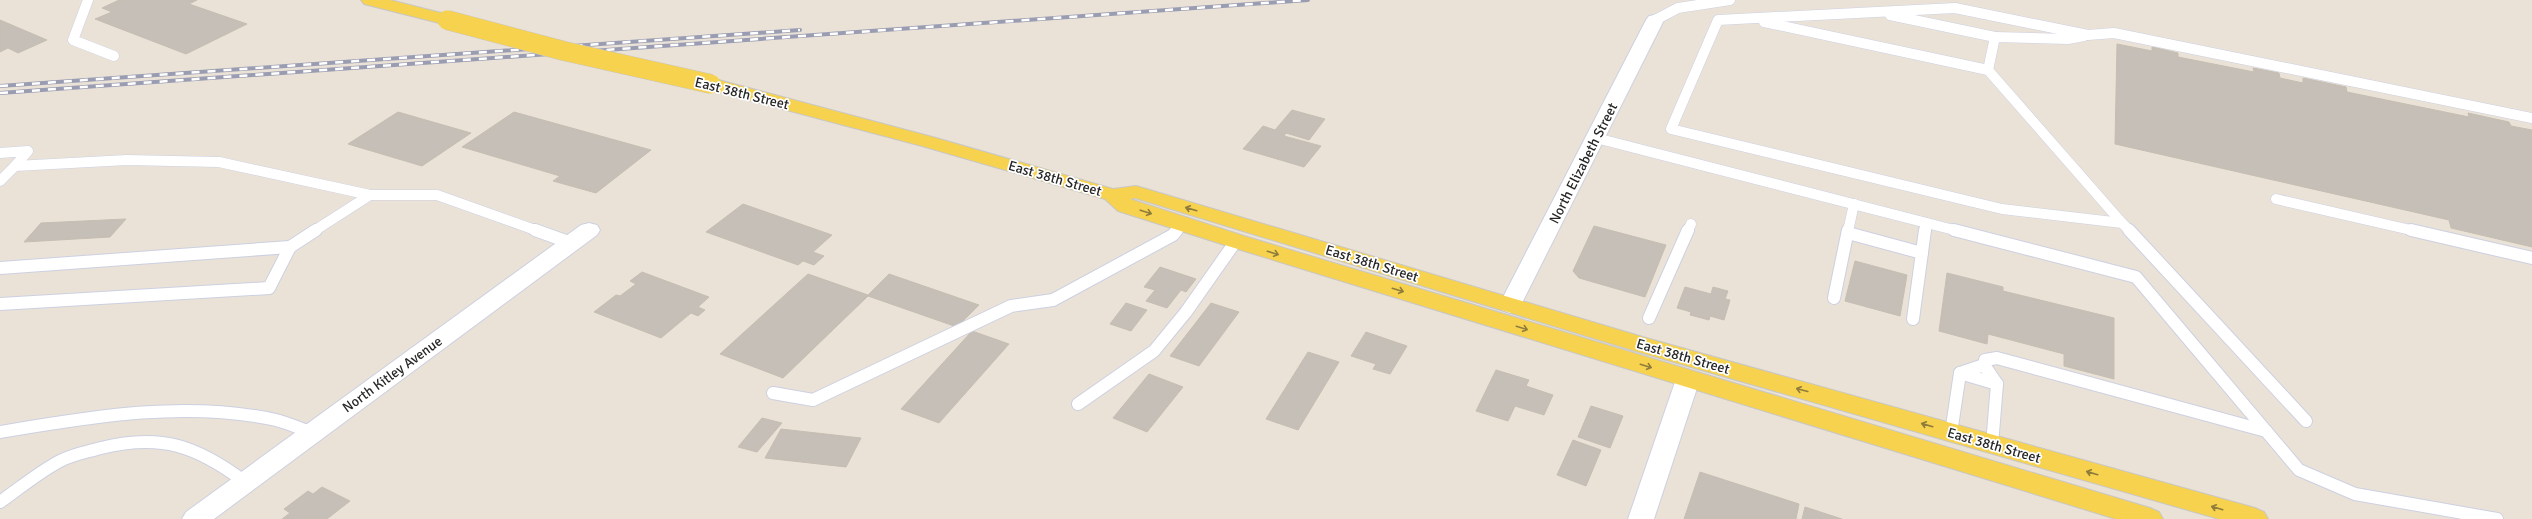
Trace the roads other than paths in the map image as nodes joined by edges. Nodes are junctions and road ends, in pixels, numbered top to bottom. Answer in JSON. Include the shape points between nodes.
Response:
{"nodes":[{"id":1,"x":88,"y":0,"type":"edge"},
{"id":2,"x":370,"y":0,"type":"edge"},
{"id":3,"x":1730,"y":0,"type":"edge"},
{"id":4,"x":1875,"y":12,"type":"junction"},
{"id":5,"x":1750,"y":19,"type":"junction"},
{"id":6,"x":1655,"y":20,"type":"joint"},
{"id":7,"x":2088,"y":35,"type":"junction"},
{"id":8,"x":1995,"y":37,"type":"junction"},
{"id":9,"x":114,"y":56,"type":"dead end"},
{"id":10,"x":1988,"y":70,"type":"junction"},
{"id":11,"x":2532,"y":118,"type":"edge"},
{"id":12,"x":1596,"y":138,"type":"junction"},
{"id":13,"x":0,"y":153,"type":"edge"},
{"id":14,"x":15,"y":166,"type":"junction"},
{"id":15,"x":0,"y":182,"type":"edge"},
{"id":16,"x":370,"y":195,"type":"junction"},
{"id":17,"x":1112,"y":195,"type":"junction"},
{"id":18,"x":2276,"y":199,"type":"dead end"},
{"id":19,"x":1854,"y":204,"type":"junction"},
{"id":20,"x":1926,"y":223,"type":"junction"},
{"id":21,"x":2122,"y":223,"type":"junction"},
{"id":22,"x":1182,"y":224,"type":"junction"},
{"id":23,"x":1691,"y":224,"type":"dead end"},
{"id":24,"x":1848,"y":233,"type":"junction"},
{"id":25,"x":580,"y":236,"type":"joint"},
{"id":26,"x":1236,"y":241,"type":"junction"},
{"id":27,"x":290,"y":247,"type":"junction"},
{"id":28,"x":1922,"y":253,"type":"junction"},
{"id":29,"x":2532,"y":258,"type":"edge"},
{"id":30,"x":0,"y":268,"type":"edge"},
{"id":31,"x":1834,"y":298,"type":"dead end"},
{"id":32,"x":0,"y":304,"type":"edge"},
{"id":33,"x":1510,"y":305,"type":"junction"},
{"id":34,"x":1649,"y":318,"type":"dead end"},
{"id":35,"x":1913,"y":319,"type":"dead end"},
{"id":36,"x":1984,"y":365,"type":"junction"},
{"id":37,"x":1960,"y":373,"type":"junction"},
{"id":38,"x":1688,"y":379,"type":"junction"},
{"id":39,"x":1997,"y":384,"type":"junction"},
{"id":40,"x":773,"y":393,"type":"dead end"},
{"id":41,"x":1078,"y":404,"type":"dead end"},
{"id":42,"x":2306,"y":421,"type":"dead end"},
{"id":43,"x":2266,"y":431,"type":"junction"},
{"id":44,"x":0,"y":432,"type":"edge"},
{"id":45,"x":313,"y":433,"type":"junction"},
{"id":46,"x":1951,"y":433,"type":"junction"},
{"id":47,"x":1992,"y":445,"type":"junction"},
{"id":48,"x":245,"y":482,"type":"junction"},
{"id":49,"x":0,"y":502,"type":"edge"},
{"id":50,"x":195,"y":519,"type":"edge"},
{"id":51,"x":1641,"y":519,"type":"edge"},
{"id":52,"x":2150,"y":519,"type":"edge"},
{"id":53,"x":2255,"y":519,"type":"edge"},
{"id":54,"x":2497,"y":519,"type":"edge"}],
"edges":[{"from":1,"to":9,"type":"lane","via":[[73,40]]},
{"from":2,"to":17,"type":"main road","name":"East 38th Street","bridge":true,"via":[[571,52],[711,84],[929,142]]},
{"from":3,"to":6,"type":"lane","via":[[1678,8]]},
{"from":4,"to":5,"type":"lane"},
{"from":4,"to":7,"type":"lane","via":[[1955,8]]},
{"from":4,"to":8,"type":"lane"},
{"from":5,"to":10,"type":"lane"},
{"from":5,"to":21,"type":"lane","via":[[1718,20],[1671,129],[2002,209]]},
{"from":6,"to":12,"type":"street","name":"North Elizabeth Street"},
{"from":7,"to":8,"type":"lane","via":[[2068,40]]},
{"from":7,"to":11,"type":"lane","via":[[2114,33]]},
{"from":8,"to":10,"type":"lane"},
{"from":10,"to":21,"type":"lane"},
{"from":12,"to":19,"type":"lane"},
{"from":12,"to":33,"type":"street","name":"North Elizabeth Street"},
{"from":13,"to":14,"type":"lane","via":[[28,151]]},
{"from":14,"to":15,"type":"lane"},
{"from":14,"to":16,"type":"lane","via":[[127,160],[219,162]]},
{"from":16,"to":25,"type":"lane","via":[[437,195]]},
{"from":16,"to":27,"type":"lane"},
{"from":17,"to":22,"type":"main road","name":"East 38th Street","one_way":true,"via":[[1125,206]]},
{"from":33,"to":17,"type":"main road","name":"East 38th Street","one_way":true,"via":[[1136,192]]},
{"from":18,"to":29,"type":"lane"},
{"from":19,"to":20,"type":"lane"},
{"from":19,"to":24,"type":"lane"},
{"from":20,"to":28,"type":"lane"},
{"from":20,"to":43,"type":"lane","via":[[2136,277]]},
{"from":21,"to":42,"type":"lane"},
{"from":22,"to":26,"type":"main road","name":"East 38th Street"},
{"from":22,"to":40,"type":"lane","via":[[1173,235],[1053,300],[1011,306],[813,400]]},
{"from":23,"to":34,"type":"lane"},
{"from":24,"to":28,"type":"lane"},
{"from":24,"to":31,"type":"lane"},
{"from":25,"to":45,"type":"street","name":"North Kitley Avenue"},
{"from":26,"to":38,"type":"main road","name":"East 38th Street","one_way":true},
{"from":26,"to":41,"type":"lane","via":[[1186,312],[1154,351]]},
{"from":27,"to":30,"type":"lane"},
{"from":27,"to":32,"type":"lane","via":[[269,288]]},
{"from":28,"to":35,"type":"lane"},
{"from":46,"to":33,"type":"main road","name":"East 38th Street","one_way":true},
{"from":36,"to":37,"type":"lane"},
{"from":36,"to":39,"type":"lane"},
{"from":36,"to":43,"type":"lane","via":[[1985,360],[1997,358]]},
{"from":37,"to":39,"type":"lane"},
{"from":37,"to":46,"type":"lane"},
{"from":38,"to":51,"type":"street"},
{"from":38,"to":52,"type":"main road","name":"East 38th Street"},
{"from":39,"to":47,"type":"lane"},
{"from":43,"to":54,"type":"lane","via":[[2299,470],[2355,494]]},
{"from":44,"to":45,"type":"lane","via":[[112,414],[231,412],[277,420]]},
{"from":45,"to":48,"type":"street","name":"North Kitley Avenue"},
{"from":46,"to":47,"type":"main road","name":"East 38th Street"},
{"from":53,"to":47,"type":"main road","name":"East 38th Street","one_way":true},
{"from":48,"to":49,"type":"lane","via":[[220,462],[188,446],[158,441],[121,444],[62,460]]},
{"from":48,"to":50,"type":"street","name":"North Kitley Avenue"}]}
